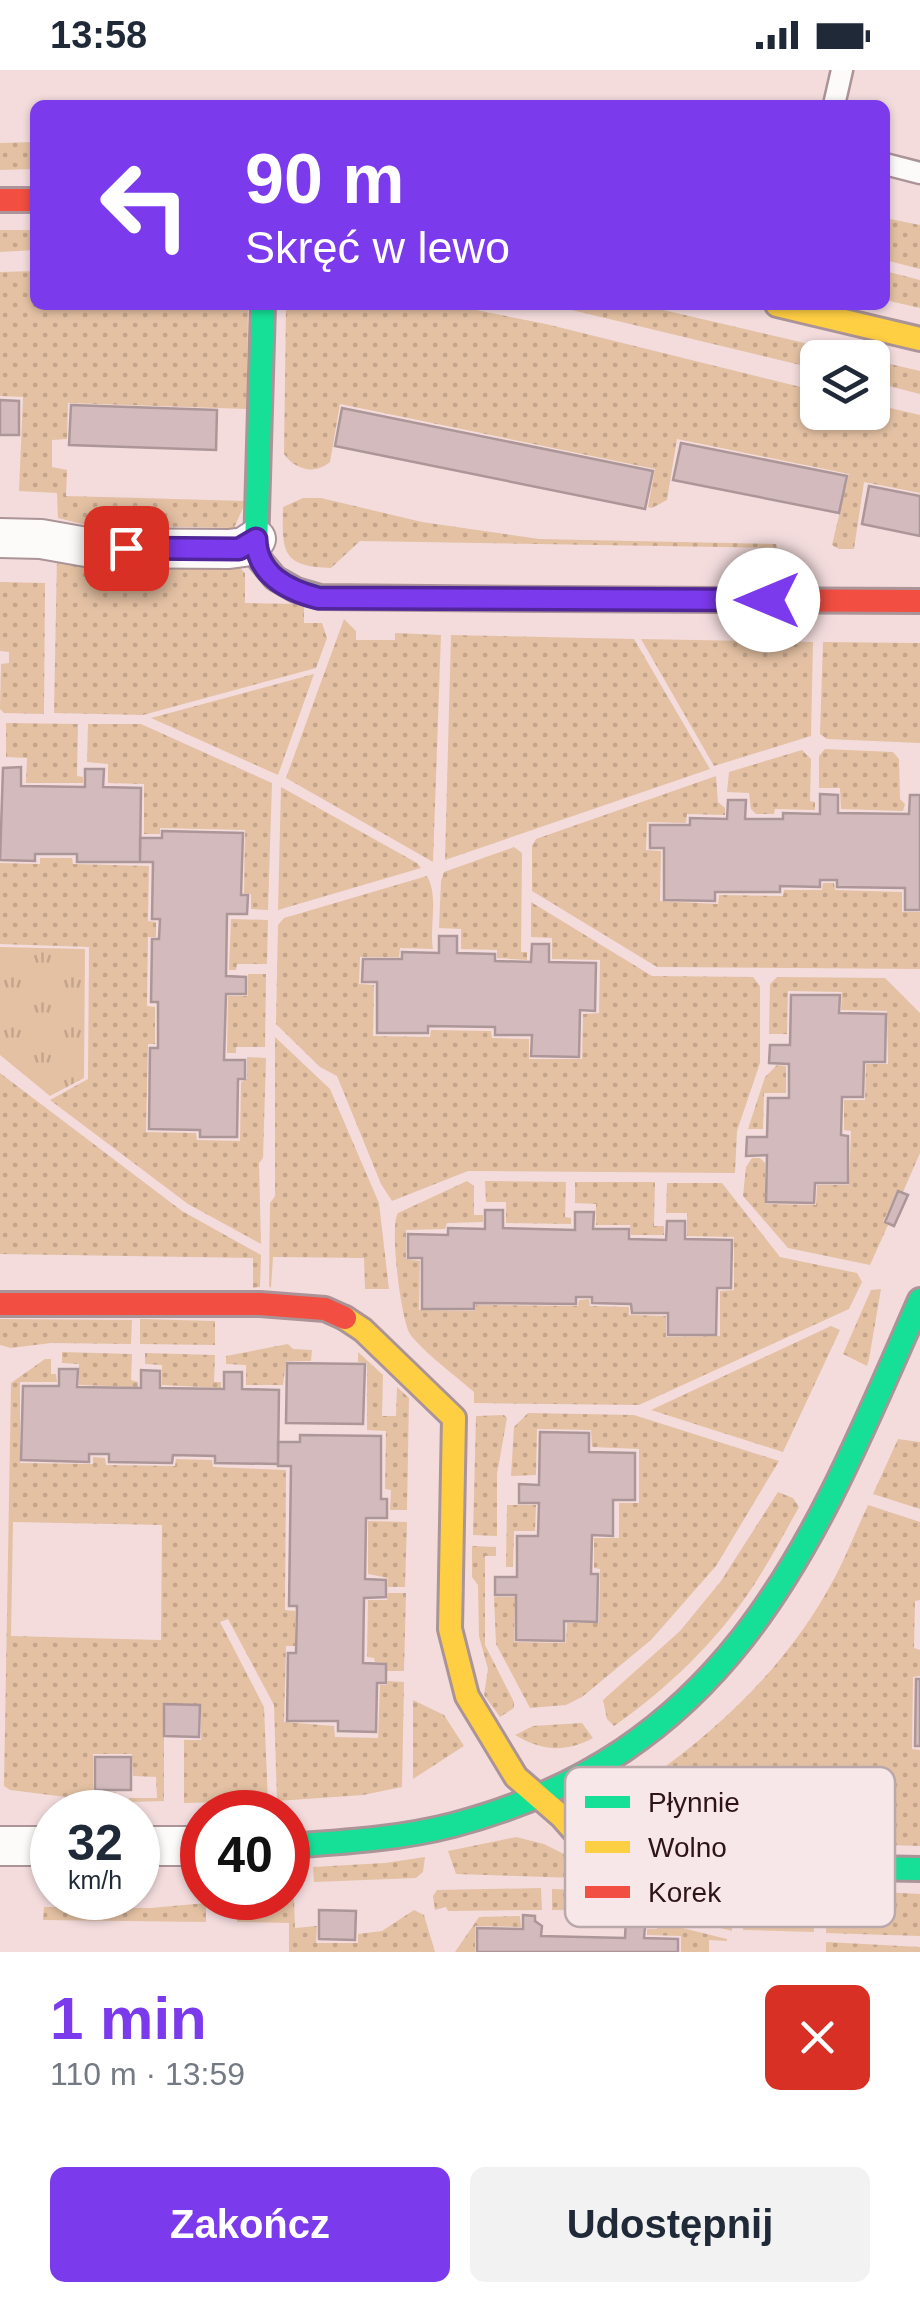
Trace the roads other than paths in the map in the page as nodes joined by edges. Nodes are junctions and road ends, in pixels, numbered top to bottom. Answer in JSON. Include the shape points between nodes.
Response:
{"nodes":[{"id":1,"x":842,"y":70,"type":"edge"},
{"id":2,"x":835,"y":100,"type":"edge"},
{"id":3,"x":890,"y":165,"type":"edge"},
{"id":4,"x":920,"y":173,"type":"edge"},
{"id":5,"x":0,"y":200,"type":"edge"},
{"id":6,"x":30,"y":200,"type":"edge"},
{"id":7,"x":263,"y":310,"type":"edge"},
{"id":8,"x":798,"y":310,"type":"edge"},
{"id":9,"x":920,"y":339,"type":"edge"},
{"id":10,"x":0,"y":538,"type":"edge"},
{"id":11,"x":256,"y":539,"type":"junction"},
{"id":12,"x":920,"y":601,"type":"edge"},
{"id":13,"x":920,"y":1300,"type":"edge"},
{"id":14,"x":0,"y":1304,"type":"edge"},
{"id":15,"x":599,"y":1767,"type":"edge"},
{"id":16,"x":565,"y":1785,"type":"edge"},
{"id":17,"x":539,"y":1798,"type":"junction"},
{"id":18,"x":565,"y":1821,"type":"edge"},
{"id":19,"x":310,"y":1844,"type":"edge"},
{"id":20,"x":0,"y":1846,"type":"edge"},
{"id":21,"x":30,"y":1846,"type":"edge"},
{"id":22,"x":895,"y":1868,"type":"edge"},
{"id":23,"x":920,"y":1869,"type":"edge"}],
"edges":[{"from":1,"to":2,"type":"lane"},
{"from":3,"to":4,"type":"lane"},
{"from":5,"to":6,"type":"street"},
{"from":7,"to":11,"type":"street"},
{"from":8,"to":9,"type":"street"},
{"from":10,"to":11,"type":"street","via":[[92,548],[230,550]]},
{"from":11,"to":12,"type":"street","via":[[261,563],[276,580],[318,598]]},
{"from":13,"to":15,"type":"street","via":[[823,1515],[786,1578],[696,1692]]},
{"from":14,"to":17,"type":"street","via":[[294,1306],[340,1314],[363,1330],[454,1418],[452,1648],[480,1720],[516,1777]]},
{"from":16,"to":17,"type":"street"},
{"from":17,"to":18,"type":"street"},
{"from":17,"to":19,"type":"street","via":[[409,1836]]},
{"from":20,"to":21,"type":"street"},
{"from":22,"to":23,"type":"street"}]}
